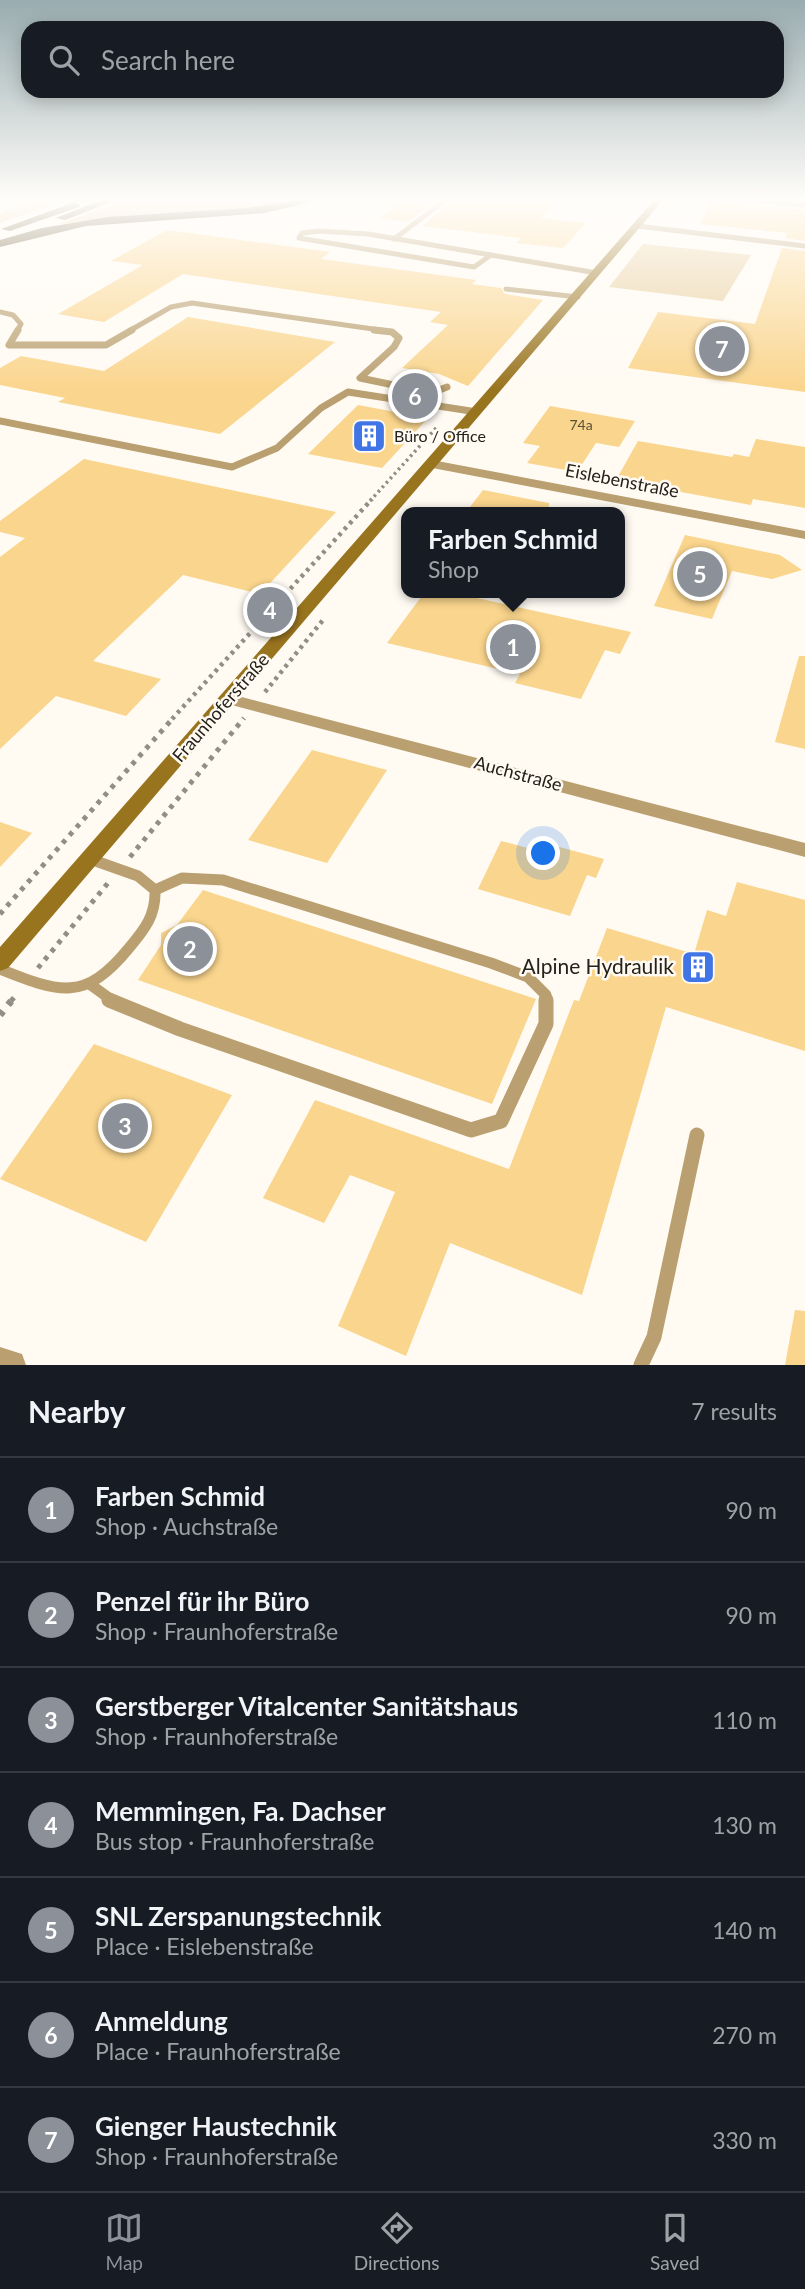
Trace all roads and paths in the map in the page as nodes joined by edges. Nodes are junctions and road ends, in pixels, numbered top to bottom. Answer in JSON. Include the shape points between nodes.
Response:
{"nodes":[{"id":1,"x":448,"y":263,"type":"edge"},
{"id":2,"x":480,"y":263,"type":"edge"},
{"id":3,"x":536,"y":263,"type":"edge"},
{"id":4,"x":606,"y":263,"type":"edge"},
{"id":5,"x":597,"y":273,"type":"junction"},
{"id":6,"x":506,"y":289,"type":"dead end"},
{"id":7,"x":578,"y":297,"type":"junction"},
{"id":8,"x":0,"y":312,"type":"edge"},
{"id":9,"x":9,"y":345,"type":"junction"},
{"id":10,"x":0,"y":348,"type":"edge"},
{"id":11,"x":447,"y":387,"type":"dead end"},
{"id":12,"x":454,"y":409,"type":"junction"},
{"id":13,"x":477,"y":412,"type":"junction"},
{"id":14,"x":0,"y":421,"type":"edge"},
{"id":15,"x":432,"y":464,"type":"junction"},
{"id":16,"x":805,"y":535,"type":"edge"},
{"id":17,"x":330,"y":612,"type":"dead end"},
{"id":18,"x":230,"y":699,"type":"junction"},
{"id":19,"x":255,"y":705,"type":"junction"},
{"id":20,"x":805,"y":850,"type":"edge"},
{"id":21,"x":90,"y":859,"type":"junction"},
{"id":22,"x":119,"y":870,"type":"junction"},
{"id":23,"x":155,"y":890,"type":"junction"},
{"id":24,"x":0,"y":915,"type":"edge"},
{"id":25,"x":0,"y":962,"type":"edge"},
{"id":26,"x":0,"y":968,"type":"edge"},
{"id":27,"x":29,"y":980,"type":"junction"},
{"id":28,"x":91,"y":985,"type":"junction"},
{"id":29,"x":0,"y":1015,"type":"edge"},
{"id":30,"x":697,"y":1135,"type":"dead end"},
{"id":31,"x":0,"y":1362,"type":"edge"},
{"id":32,"x":11,"y":1365,"type":"edge"},
{"id":33,"x":642,"y":1365,"type":"edge"}],
"edges":[{"from":1,"to":2,"type":"lane","via":[[474,267]]},
{"from":3,"to":5,"type":"lane"},
{"from":4,"to":5,"type":"street","name":"Fraunhoferstraße"},
{"from":5,"to":7,"type":"street","name":"Fraunhoferstraße"},
{"from":6,"to":7,"type":"lane"},
{"from":7,"to":13,"type":"street","name":"Fraunhoferstraße"},
{"from":8,"to":9,"type":"lane","via":[[13,315],[22,324]]},
{"from":9,"to":10,"type":"lane"},
{"from":9,"to":11,"type":"lane","via":[[106,345],[171,307],[192,303],[391,332],[399,338],[394,347],[360,377],[432,393]]},
{"from":12,"to":13,"type":"lane"},
{"from":12,"to":14,"type":"lane","via":[[348,392],[333,397],[282,445],[250,463],[232,467]]},
{"from":12,"to":24,"type":"path"},
{"from":13,"to":15,"type":"street","name":"Fraunhoferstraße"},
{"from":15,"to":16,"type":"street","name":"Eislebenstraße"},
{"from":15,"to":18,"type":"street","name":"Fraunhoferstraße"},
{"from":17,"to":19,"type":"path"},
{"from":18,"to":19,"type":"street","name":"Auchstraße"},
{"from":18,"to":21,"type":"street","name":"Fraunhoferstraße"},
{"from":19,"to":20,"type":"street","name":"Auchstraße"},
{"from":19,"to":22,"type":"path"},
{"from":21,"to":22,"type":"lane"},
{"from":21,"to":25,"type":"street","name":"Fraunhoferstraße"},
{"from":22,"to":23,"type":"lane","via":[[138,876]]},
{"from":22,"to":27,"type":"path"},
{"from":23,"to":28,"type":"lane","via":[[154,912],[124,954]]},
{"from":23,"to":28,"type":"lane","via":[[182,878],[223,880],[528,977],[546,995],[546,1024],[501,1121],[471,1130],[180,1029],[107,999]]},
{"from":26,"to":27,"type":"lane"},
{"from":27,"to":28,"type":"lane","via":[[61,987]]},
{"from":27,"to":29,"type":"path"},
{"from":30,"to":33,"type":"lane","via":[[654,1337]]},
{"from":31,"to":32,"type":"street"}]}
